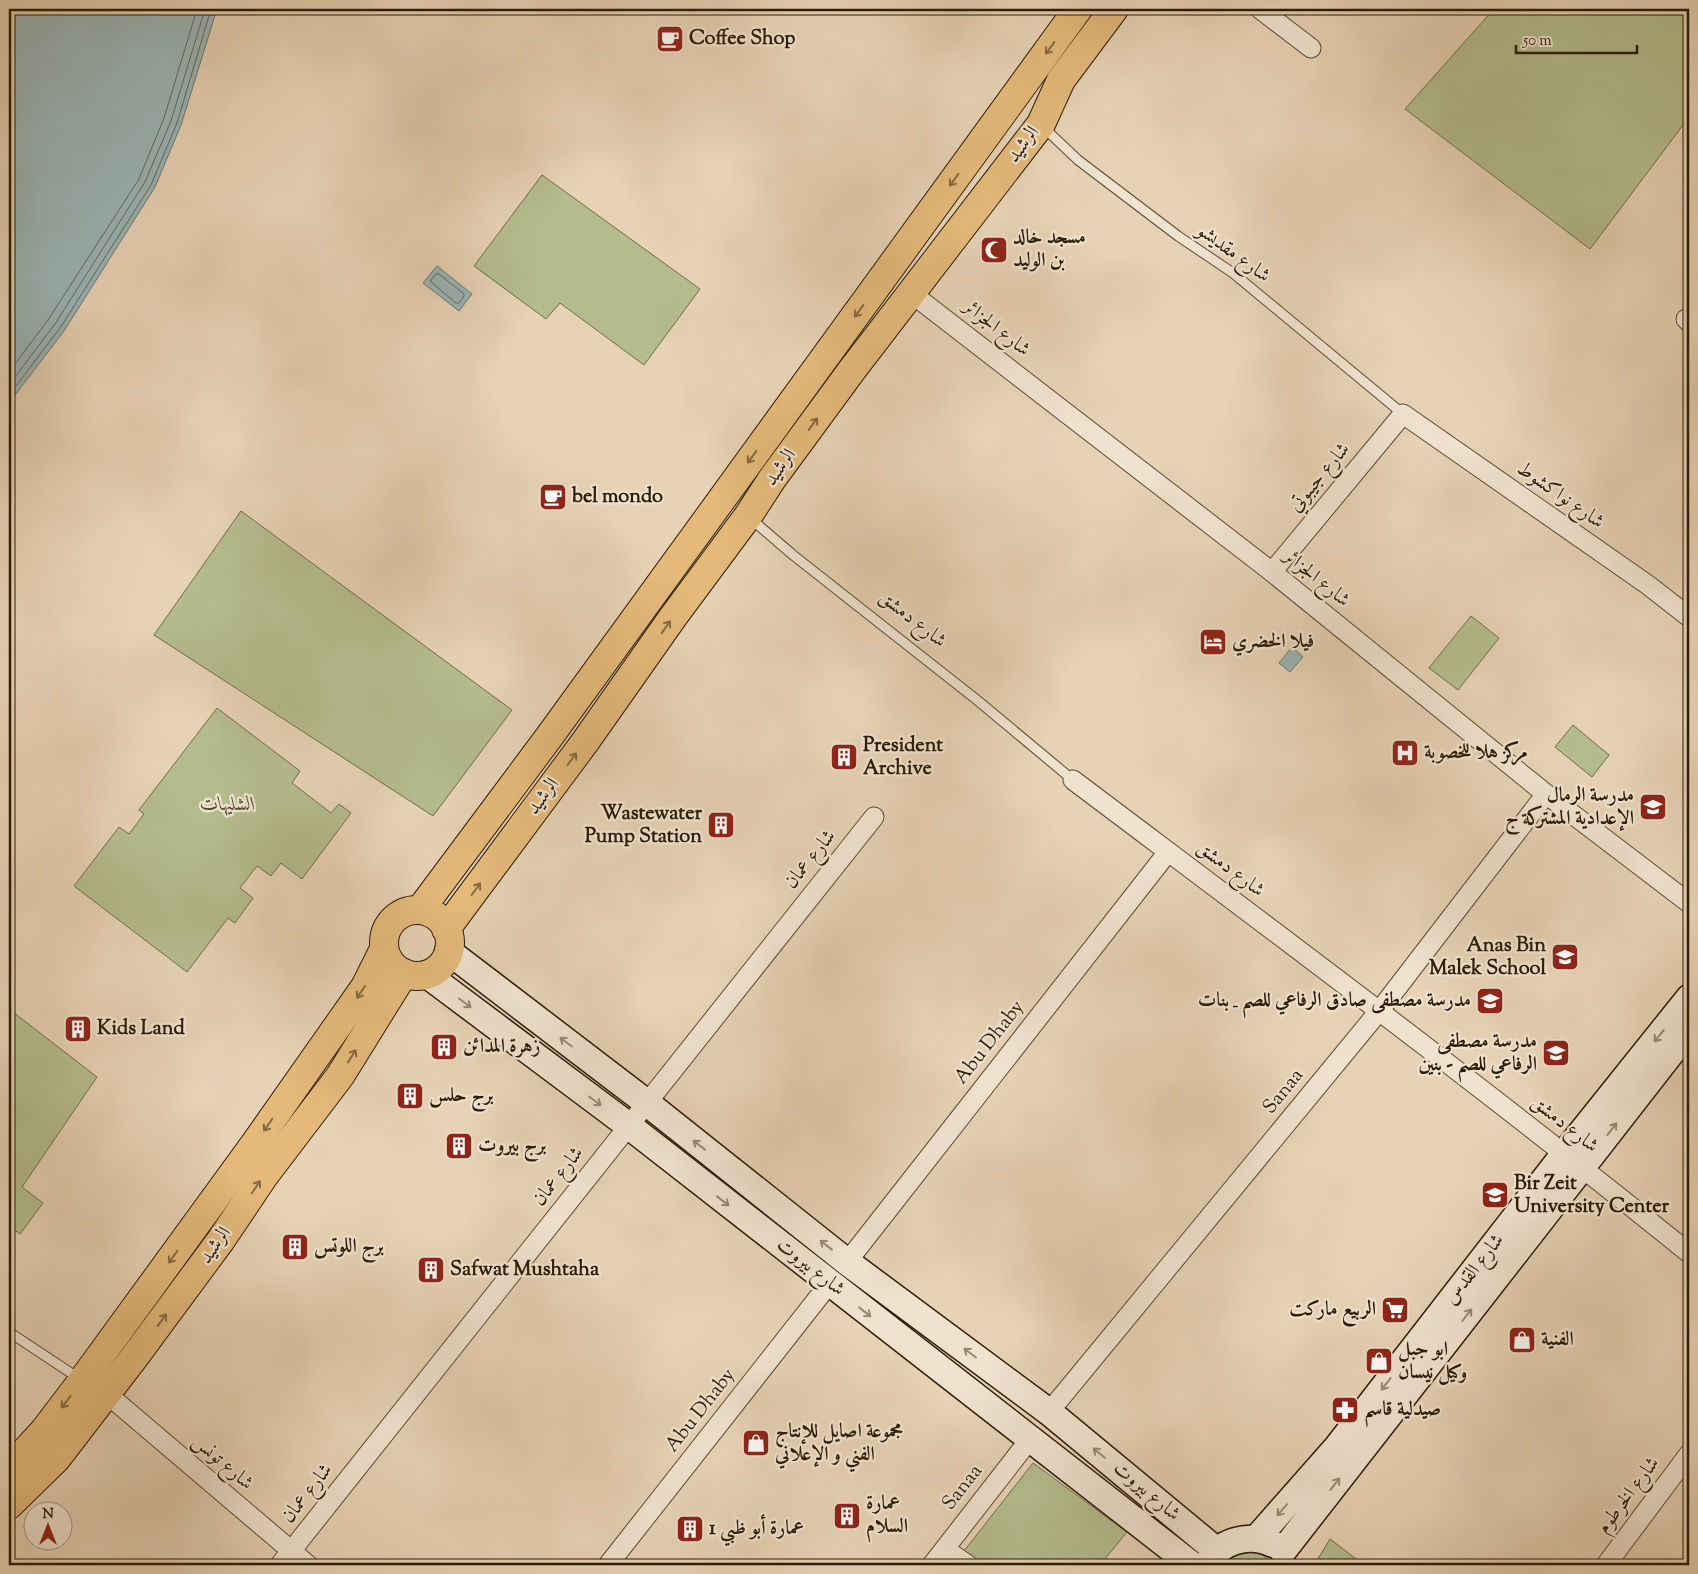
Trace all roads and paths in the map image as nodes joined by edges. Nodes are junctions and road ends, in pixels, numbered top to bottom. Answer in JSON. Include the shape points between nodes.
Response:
{"nodes":[{"id":1,"x":1078,"y":9,"type":"edge"},
{"id":2,"x":1114,"y":9,"type":"edge"},
{"id":3,"x":1260,"y":9,"type":"edge"},
{"id":4,"x":1311,"y":48,"type":"dead end"},
{"id":5,"x":1041,"y":124,"type":"junction"},
{"id":6,"x":911,"y":293,"type":"junction"},
{"id":7,"x":1403,"y":414,"type":"junction"},
{"id":8,"x":748,"y":516,"type":"junction"},
{"id":9,"x":1272,"y":572,"type":"junction"},
{"id":10,"x":1689,"y":617,"type":"edge"},
{"id":11,"x":1072,"y":780,"type":"joint"},
{"id":12,"x":1546,"y":794,"type":"junction"},
{"id":13,"x":874,"y":818,"type":"dead end"},
{"id":14,"x":1168,"y":852,"type":"junction"},
{"id":15,"x":1689,"y":903,"type":"edge"},
{"id":16,"x":420,"y":910,"type":"junction"},
{"id":17,"x":447,"y":940,"type":"junction"},
{"id":18,"x":384,"y":949,"type":"junction"},
{"id":19,"x":415,"y":974,"type":"junction"},
{"id":20,"x":1689,"y":998,"type":"edge"},
{"id":21,"x":1380,"y":1010,"type":"junction"},
{"id":22,"x":1689,"y":1030,"type":"edge"},
{"id":23,"x":647,"y":1103,"type":"junction"},
{"id":24,"x":628,"y":1126,"type":"junction"},
{"id":25,"x":1574,"y":1160,"type":"junction"},
{"id":26,"x":1689,"y":1253,"type":"edge"},
{"id":27,"x":847,"y":1262,"type":"junction"},
{"id":28,"x":829,"y":1284,"type":"junction"},
{"id":29,"x":9,"y":1332,"type":"edge"},
{"id":30,"x":82,"y":1381,"type":"junction"},
{"id":31,"x":107,"y":1394,"type":"junction"},
{"id":32,"x":1049,"y":1412,"type":"junction"},
{"id":33,"x":1030,"y":1439,"type":"junction"},
{"id":34,"x":1689,"y":1454,"type":"edge"},
{"id":35,"x":9,"y":1469,"type":"edge"},
{"id":36,"x":9,"y":1505,"type":"edge"},
{"id":37,"x":1258,"y":1538,"type":"junction"},
{"id":38,"x":945,"y":1549,"type":"junction"},
{"id":39,"x":1212,"y":1558,"type":"edge"},
{"id":40,"x":1289,"y":1558,"type":"edge"},
{"id":41,"x":285,"y":1559,"type":"edge"},
{"id":42,"x":308,"y":1565,"type":"edge"},
{"id":43,"x":608,"y":1565,"type":"edge"},
{"id":44,"x":932,"y":1565,"type":"edge"},
{"id":45,"x":968,"y":1565,"type":"edge"},
{"id":46,"x":1192,"y":1565,"type":"edge"},
{"id":47,"x":1606,"y":1565,"type":"edge"}],
"edges":[{"from":1,"to":16,"type":"main road","name":"الرشيد","one_way":true},
{"from":2,"to":5,"type":"main road","name":"الرشيد","via":[[1061,80]]},
{"from":3,"to":4,"type":"street"},
{"from":5,"to":6,"type":"main road","name":"الرشيد"},
{"from":5,"to":7,"type":"lane","name":"شارع مقديشو","via":[[1078,160],[1178,236],[1226,267]]},
{"from":8,"to":6,"type":"main road","name":"الرشيد","one_way":true},
{"from":6,"to":9,"type":"street","name":"شارع الجزائر"},
{"from":7,"to":9,"type":"street","name":"شارع جيبوتي"},
{"from":7,"to":10,"type":"street","name":"شارع نواكشوط"},
{"from":8,"to":11,"type":"lane","name":"شارع دمشق"},
{"from":17,"to":8,"type":"main road","name":"الرشيد","one_way":true,"via":[[673,617]]},
{"from":9,"to":12,"type":"street","name":"شارع الجزائر"},
{"from":11,"to":14,"type":"street","name":"شارع دمشق"},
{"from":12,"to":15,"type":"street","name":"شارع الجزائر"},
{"from":12,"to":21,"type":"street","name":"Sanaa"},
{"from":13,"to":23,"type":"street","name":"شارع عمان"},
{"from":14,"to":21,"type":"street","name":"شارع دمشق"},
{"from":14,"to":27,"type":"street","name":"Abu Dhaby"},
{"from":16,"to":17,"type":"main road","via":[[440,920]]},
{"from":16,"to":18,"type":"main road","via":[[400,914],[392,920],[384,939]]},
{"from":17,"to":19,"type":"main road","via":[[444,961]]},
{"from":23,"to":17,"type":"main road","name":"شارع بيروت","one_way":true},
{"from":18,"to":19,"type":"main road","via":[[395,967]]},
{"from":18,"to":30,"type":"main road","name":"الرشيد","one_way":true,"via":[[365,987]]},
{"from":19,"to":24,"type":"main road","name":"شارع بيروت","one_way":true},
{"from":31,"to":19,"type":"main road","name":"الرشيد","one_way":true},
{"from":20,"to":25,"type":"main road","name":"شارع القدس","one_way":true},
{"from":21,"to":25,"type":"street","name":"شارع دمشق"},
{"from":21,"to":32,"type":"street","name":"Sanaa"},
{"from":25,"to":22,"type":"main road","name":"شارع القدس","one_way":true},
{"from":23,"to":24,"type":"street","name":"شارع عمان"},
{"from":27,"to":23,"type":"main road","name":"شارع بيروت","one_way":true},
{"from":24,"to":28,"type":"main road","name":"شارع بيروت","one_way":true},
{"from":24,"to":41,"type":"street","name":"شارع عمان"},
{"from":25,"to":26,"type":"street","name":"شارع دمشق"},
{"from":25,"to":37,"type":"main road","name":"شارع القدس","one_way":true},
{"from":40,"to":25,"type":"main road","name":"شارع القدس","one_way":true},
{"from":32,"to":27,"type":"main road","name":"شارع بيروت","one_way":true},
{"from":28,"to":33,"type":"main road","name":"شارع بيروت","one_way":true},
{"from":28,"to":43,"type":"street","name":"Abu Dhaby"},
{"from":29,"to":30,"type":"lane"},
{"from":30,"to":35,"type":"main road","name":"الرشيد","one_way":true,"via":[[44,1431]]},
{"from":31,"to":36,"type":"main road","name":"الرشيد","via":[[56,1459]]},
{"from":31,"to":41,"type":"street","name":"شارع تونس"},
{"from":39,"to":32,"type":"main road","name":"شارع بيروت","one_way":true},
{"from":33,"to":38,"type":"street","name":"Sanaa"},
{"from":33,"to":46,"type":"main road","name":"شارع بيروت"},
{"from":34,"to":47,"type":"street","name":"شارع الخرطوم"},
{"from":37,"to":39,"type":"main road","via":[[1243,1538],[1229,1543]]},
{"from":37,"to":40,"type":"main road","via":[[1271,1542]]},
{"from":38,"to":44,"type":"street","name":"Sanaa"},
{"from":38,"to":45,"type":"street"},
{"from":41,"to":42,"type":"street","name":"شارع تونس"}]}
